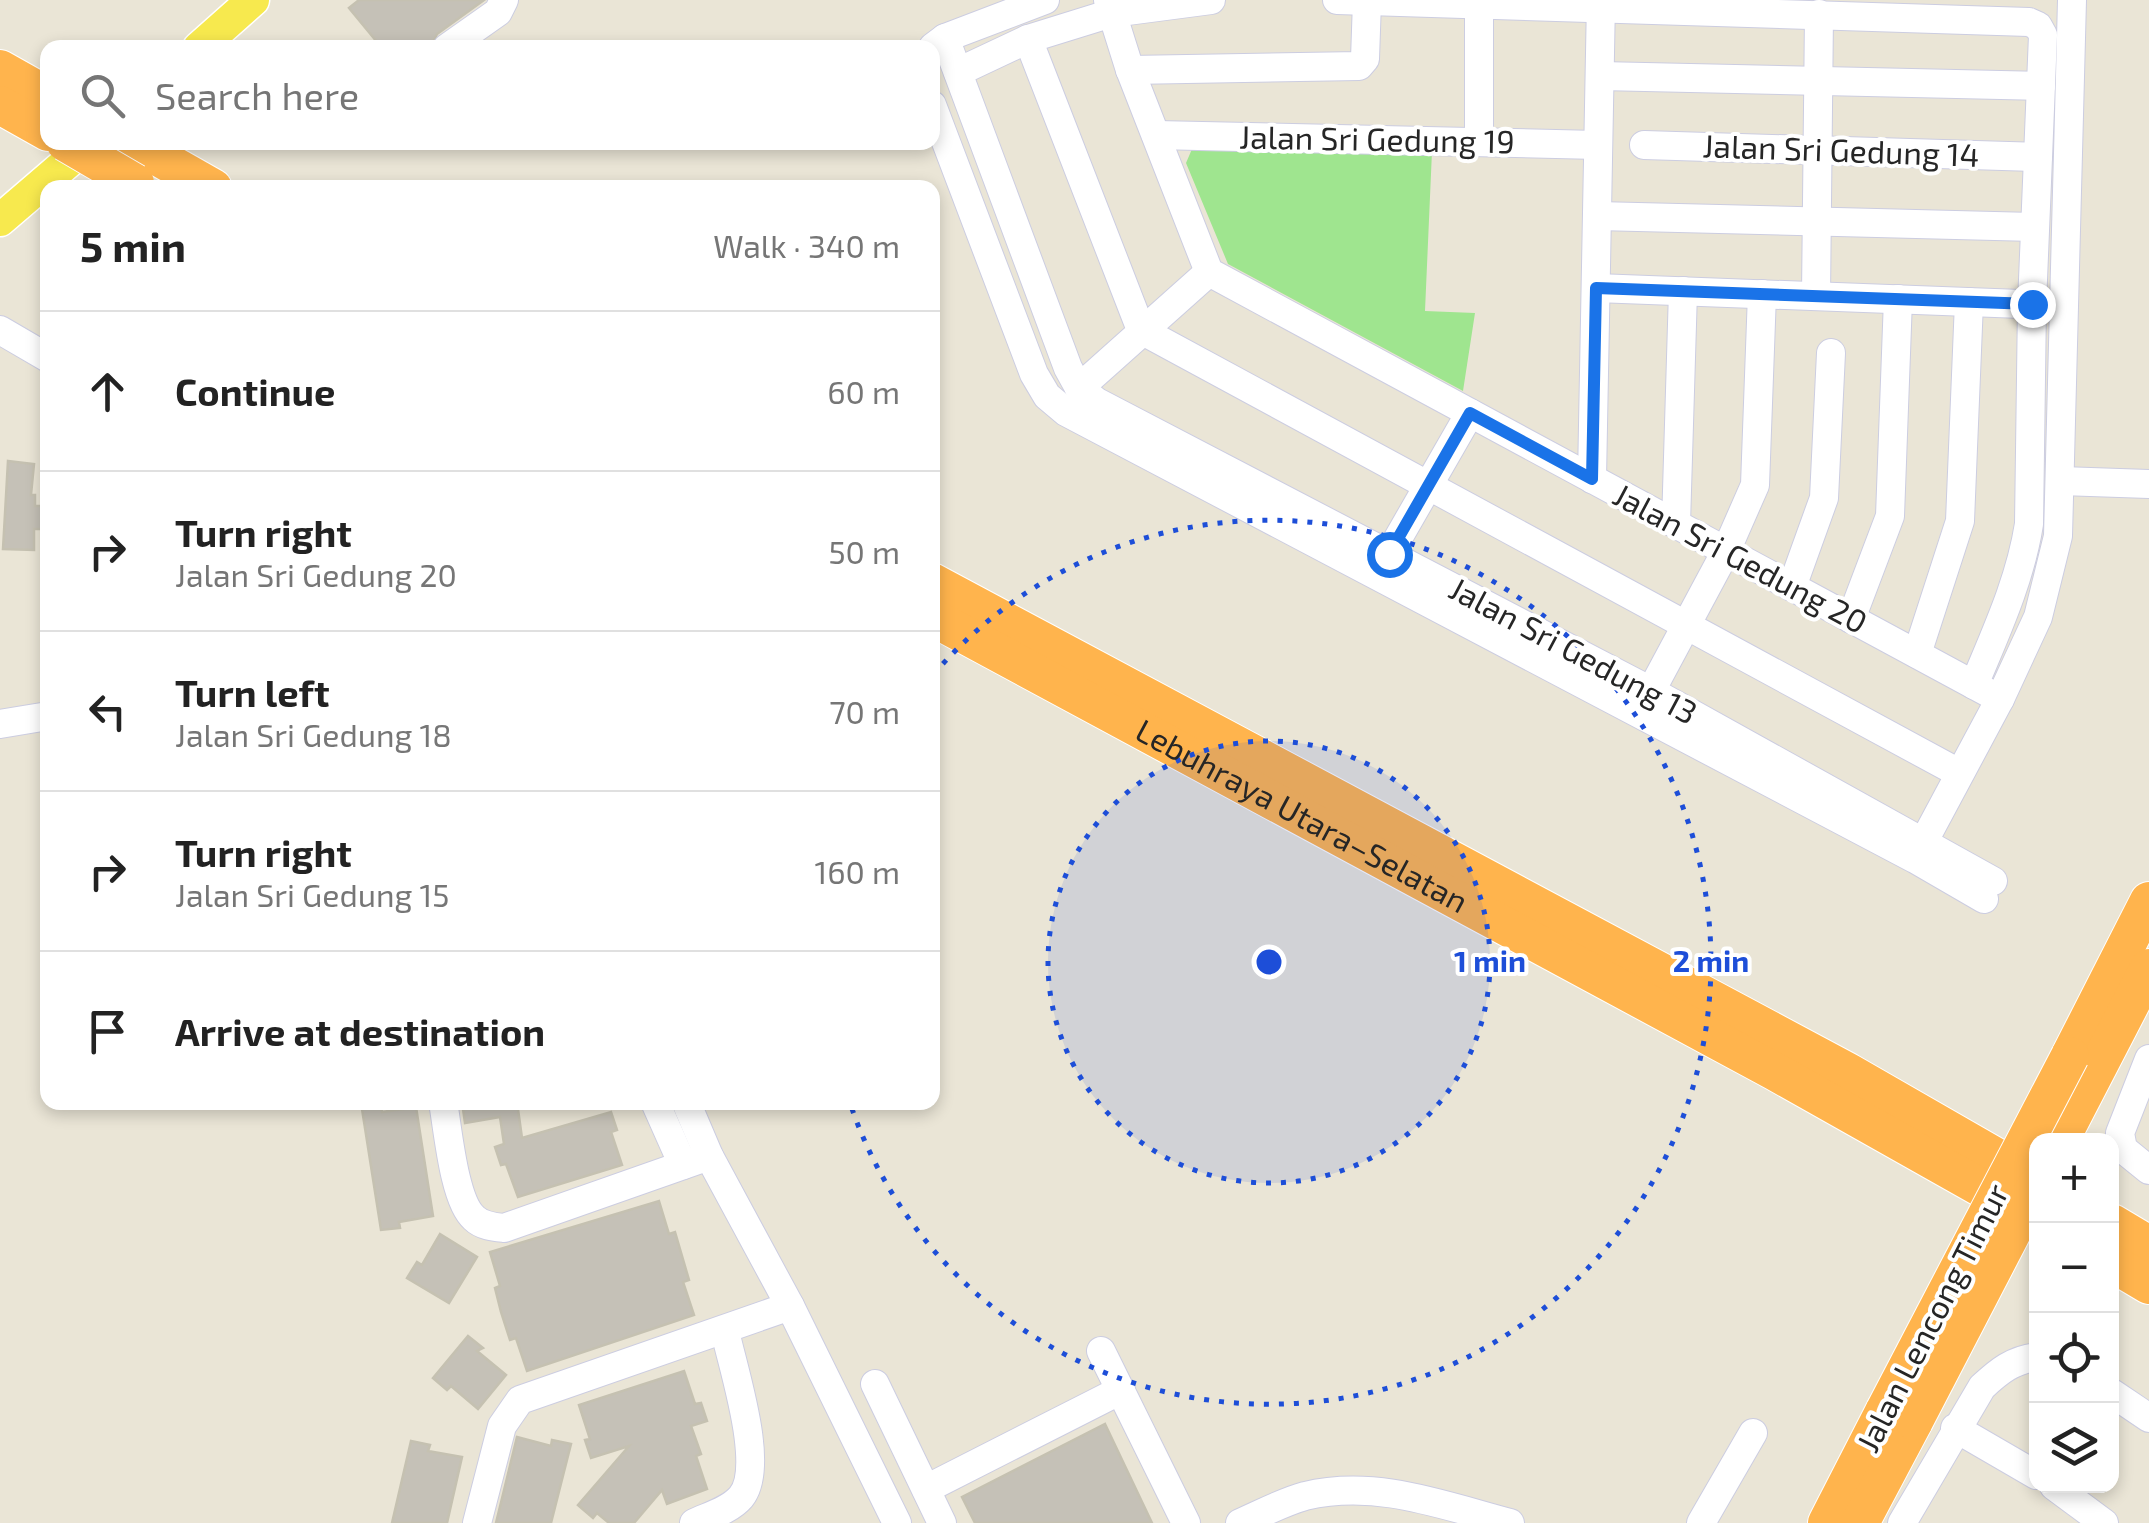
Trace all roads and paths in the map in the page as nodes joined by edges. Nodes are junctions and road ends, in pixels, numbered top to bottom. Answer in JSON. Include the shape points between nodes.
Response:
{"nodes":[{"id":1,"x":253,"y":0,"type":"edge"},
{"id":2,"x":504,"y":0,"type":"edge"},
{"id":3,"x":1045,"y":0,"type":"edge"},
{"id":4,"x":1210,"y":0,"type":"edge"},
{"id":5,"x":1338,"y":0,"type":"edge"},
{"id":6,"x":2072,"y":0,"type":"edge"},
{"id":7,"x":1368,"y":1,"type":"edge"},
{"id":8,"x":1480,"y":3,"type":"junction"},
{"id":9,"x":1601,"y":3,"type":"edge"},
{"id":10,"x":1110,"y":6,"type":"edge"},
{"id":11,"x":1819,"y":14,"type":"junction"},
{"id":12,"x":1028,"y":39,"type":"junction"},
{"id":13,"x":208,"y":40,"type":"edge"},
{"id":14,"x":458,"y":40,"type":"edge"},
{"id":15,"x":940,"y":43,"type":"edge"},
{"id":16,"x":940,"y":45,"type":"edge"},
{"id":17,"x":0,"y":69,"type":"edge"},
{"id":18,"x":1130,"y":70,"type":"junction"},
{"id":19,"x":958,"y":72,"type":"junction"},
{"id":20,"x":1600,"y":76,"type":"junction"},
{"id":21,"x":1818,"y":80,"type":"junction"},
{"id":22,"x":2041,"y":86,"type":"junction"},
{"id":23,"x":23,"y":100,"type":"edge"},
{"id":24,"x":40,"y":122,"type":"edge"},
{"id":25,"x":940,"y":126,"type":"edge"},
{"id":26,"x":1156,"y":135,"type":"junction"},
{"id":27,"x":1478,"y":142,"type":"junction"},
{"id":28,"x":1598,"y":145,"type":"junction"},
{"id":29,"x":1644,"y":146,"type":"dead end"},
{"id":30,"x":81,"y":150,"type":"edge"},
{"id":31,"x":84,"y":150,"type":"edge"},
{"id":32,"x":136,"y":150,"type":"edge"},
{"id":33,"x":1818,"y":150,"type":"junction"},
{"id":34,"x":2038,"y":158,"type":"junction"},
{"id":35,"x":148,"y":177,"type":"edge"},
{"id":36,"x":46,"y":180,"type":"edge"},
{"id":37,"x":40,"y":185,"type":"edge"},
{"id":38,"x":1597,"y":216,"type":"junction"},
{"id":39,"x":0,"y":220,"type":"edge"},
{"id":40,"x":1817,"y":221,"type":"junction"},
{"id":41,"x":2035,"y":227,"type":"junction"},
{"id":42,"x":1208,"y":272,"type":"junction"},
{"id":43,"x":1596,"y":288,"type":"junction"},
{"id":44,"x":1683,"y":292,"type":"junction"},
{"id":45,"x":1762,"y":294,"type":"junction"},
{"id":46,"x":1816,"y":296,"type":"junction"},
{"id":47,"x":1898,"y":299,"type":"junction"},
{"id":48,"x":1968,"y":302,"type":"junction"},
{"id":49,"x":2032,"y":304,"type":"junction"},
{"id":50,"x":2064,"y":305,"type":"junction"},
{"id":51,"x":0,"y":330,"type":"edge"},
{"id":52,"x":1141,"y":330,"type":"junction"},
{"id":53,"x":40,"y":353,"type":"edge"},
{"id":54,"x":1831,"y":353,"type":"dead end"},
{"id":55,"x":1079,"y":388,"type":"junction"},
{"id":56,"x":1470,"y":413,"type":"junction"},
{"id":57,"x":1592,"y":479,"type":"junction"},
{"id":58,"x":2061,"y":481,"type":"junction"},
{"id":59,"x":2149,"y":484,"type":"edge"},
{"id":60,"x":1427,"y":488,"type":"junction"},
{"id":61,"x":1676,"y":524,"type":"junction"},
{"id":62,"x":1726,"y":551,"type":"junction"},
{"id":63,"x":1389,"y":554,"type":"junction"},
{"id":64,"x":940,"y":586,"type":"edge"},
{"id":65,"x":1792,"y":587,"type":"junction"},
{"id":66,"x":1851,"y":619,"type":"junction"},
{"id":67,"x":940,"y":622,"type":"edge"},
{"id":68,"x":1685,"y":626,"type":"junction"},
{"id":69,"x":1917,"y":654,"type":"junction"},
{"id":70,"x":1974,"y":685,"type":"junction"},
{"id":71,"x":1651,"y":691,"type":"junction"},
{"id":72,"x":2000,"y":699,"type":"junction"},
{"id":73,"x":40,"y":717,"type":"edge"},
{"id":74,"x":0,"y":724,"type":"edge"},
{"id":75,"x":1959,"y":773,"type":"junction"},
{"id":76,"x":1919,"y":850,"type":"junction"},
{"id":77,"x":1988,"y":890,"type":"dead end"},
{"id":78,"x":2149,"y":900,"type":"edge"},
{"id":79,"x":2149,"y":968,"type":"edge"},
{"id":80,"x":2149,"y":1059,"type":"edge"},
{"id":81,"x":2084,"y":1062,"type":"junction"},
{"id":82,"x":444,"y":1110,"type":"edge"},
{"id":83,"x":661,"y":1110,"type":"edge"},
{"id":84,"x":687,"y":1110,"type":"edge"},
{"id":85,"x":2062,"y":1133,"type":"edge"},
{"id":86,"x":696,"y":1161,"type":"junction"},
{"id":87,"x":2149,"y":1170,"type":"edge"},
{"id":88,"x":2029,"y":1179,"type":"edge"},
{"id":89,"x":2029,"y":1195,"type":"edge"},
{"id":90,"x":2029,"y":1215,"type":"edge"},
{"id":91,"x":2119,"y":1228,"type":"edge"},
{"id":92,"x":2149,"y":1245,"type":"edge"},
{"id":93,"x":2119,"y":1267,"type":"edge"},
{"id":94,"x":2149,"y":1285,"type":"edge"},
{"id":95,"x":790,"y":1306,"type":"junction"},
{"id":96,"x":725,"y":1331,"type":"junction"},
{"id":97,"x":1101,"y":1351,"type":"dead end"},
{"id":98,"x":2029,"y":1358,"type":"edge"},
{"id":99,"x":875,"y":1384,"type":"dead end"},
{"id":100,"x":1121,"y":1390,"type":"junction"},
{"id":101,"x":2119,"y":1397,"type":"edge"},
{"id":102,"x":1899,"y":1416,"type":"junction"},
{"id":103,"x":2149,"y":1418,"type":"edge"},
{"id":104,"x":1955,"y":1428,"type":"junction"},
{"id":105,"x":1753,"y":1433,"type":"dead end"},
{"id":106,"x":2029,"y":1471,"type":"edge"},
{"id":107,"x":926,"y":1489,"type":"junction"},
{"id":108,"x":2063,"y":1493,"type":"edge"},
{"id":109,"x":477,"y":1523,"type":"edge"},
{"id":110,"x":694,"y":1523,"type":"edge"},
{"id":111,"x":897,"y":1523,"type":"edge"},
{"id":112,"x":942,"y":1523,"type":"edge"},
{"id":113,"x":1186,"y":1523,"type":"edge"},
{"id":114,"x":1240,"y":1523,"type":"edge"},
{"id":115,"x":1510,"y":1523,"type":"edge"},
{"id":116,"x":1701,"y":1523,"type":"edge"},
{"id":117,"x":1827,"y":1523,"type":"edge"},
{"id":118,"x":1860,"y":1523,"type":"edge"},
{"id":119,"x":1902,"y":1523,"type":"edge"},
{"id":120,"x":2104,"y":1523,"type":"edge"}],
"edges":[{"from":1,"to":13,"type":"main road"},
{"from":2,"to":14,"type":"street","via":[[498,12]]},
{"from":3,"to":15,"type":"street"},
{"from":4,"to":10,"type":"street"},
{"from":5,"to":7,"type":"street"},
{"from":6,"to":50,"type":"street"},
{"from":7,"to":8,"type":"street"},
{"from":7,"to":18,"type":"street","via":[[1360,66]]},
{"from":8,"to":9,"type":"street"},
{"from":8,"to":27,"type":"street"},
{"from":9,"to":11,"type":"street"},
{"from":9,"to":20,"type":"street"},
{"from":10,"to":12,"type":"street"},
{"from":10,"to":18,"type":"street"},
{"from":11,"to":21,"type":"street"},
{"from":11,"to":22,"type":"street","via":[[2030,22],[2043,35]]},
{"from":12,"to":19,"type":"street"},
{"from":12,"to":52,"type":"street"},
{"from":16,"to":19,"type":"street"},
{"from":17,"to":23,"type":"highway"},
{"from":18,"to":26,"type":"street"},
{"from":19,"to":55,"type":"street"},
{"from":20,"to":21,"type":"street"},
{"from":20,"to":28,"type":"street"},
{"from":21,"to":22,"type":"street"},
{"from":21,"to":33,"type":"street"},
{"from":22,"to":34,"type":"street"},
{"from":23,"to":24,"type":"highway"},
{"from":25,"to":76,"type":"street","name":"Jalan Sri Gedung 13","via":[[1034,374],[1066,412]]},
{"from":26,"to":27,"type":"street","name":"Jalan Sri Gedung 19"},
{"from":26,"to":42,"type":"street"},
{"from":27,"to":28,"type":"street","name":"Jalan Sri Gedung 19"},
{"from":28,"to":38,"type":"street"},
{"from":29,"to":33,"type":"street","name":"Jalan Sri Gedung 14"},
{"from":30,"to":36,"type":"main road"},
{"from":31,"to":35,"type":"highway","bridge":true},
{"from":32,"to":35,"type":"highway"},
{"from":33,"to":34,"type":"street","name":"Jalan Sri Gedung 14"},
{"from":33,"to":40,"type":"street"},
{"from":34,"to":41,"type":"street"},
{"from":37,"to":39,"type":"main road"},
{"from":38,"to":40,"type":"street"},
{"from":38,"to":43,"type":"street"},
{"from":40,"to":41,"type":"street"},
{"from":40,"to":46,"type":"street"},
{"from":41,"to":49,"type":"street"},
{"from":42,"to":52,"type":"street"},
{"from":42,"to":56,"type":"street","name":"Jalan Sri Gedung 20"},
{"from":43,"to":44,"type":"street"},
{"from":43,"to":57,"type":"street"},
{"from":44,"to":45,"type":"street"},
{"from":44,"to":61,"type":"street"},
{"from":45,"to":46,"type":"street"},
{"from":45,"to":62,"type":"street","via":[[1755,485]]},
{"from":46,"to":47,"type":"street"},
{"from":47,"to":48,"type":"street"},
{"from":47,"to":66,"type":"street","via":[[1890,516]]},
{"from":48,"to":49,"type":"street"},
{"from":48,"to":69,"type":"street","via":[[1960,521]]},
{"from":49,"to":50,"type":"street"},
{"from":49,"to":70,"type":"street","via":[[2026,540]]},
{"from":50,"to":58,"type":"street"},
{"from":51,"to":53,"type":"street"},
{"from":52,"to":55,"type":"street"},
{"from":52,"to":60,"type":"street"},
{"from":54,"to":65,"type":"street","via":[[1824,498]]},
{"from":55,"to":63,"type":"street","name":"Jalan Sri Gedung 13"},
{"from":56,"to":57,"type":"street","name":"Jalan Sri Gedung 20"},
{"from":56,"to":60,"type":"street"},
{"from":57,"to":61,"type":"street","name":"Jalan Sri Gedung 20"},
{"from":58,"to":59,"type":"street"},
{"from":58,"to":72,"type":"street","via":[[2050,580]]},
{"from":60,"to":63,"type":"street"},
{"from":60,"to":68,"type":"street"},
{"from":61,"to":62,"type":"street","name":"Jalan Sri Gedung 20"},
{"from":62,"to":65,"type":"street","name":"Jalan Sri Gedung 20"},
{"from":62,"to":68,"type":"street"},
{"from":63,"to":71,"type":"street","name":"Jalan Sri Gedung 13"},
{"from":64,"to":88,"type":"highway","name":"Lebuhraya Utara–Selatan","via":[[1830,1062]]},
{"from":65,"to":66,"type":"street","name":"Jalan Sri Gedung 20"},
{"from":66,"to":69,"type":"street","name":"Jalan Sri Gedung 20"},
{"from":67,"to":90,"type":"highway","name":"Lebuhraya Utara–Selatan"},
{"from":68,"to":71,"type":"street"},
{"from":68,"to":75,"type":"street"},
{"from":69,"to":70,"type":"street","name":"Jalan Sri Gedung 20"},
{"from":70,"to":72,"type":"street","name":"Jalan Sri Gedung 20"},
{"from":71,"to":76,"type":"street","name":"Jalan Sri Gedung 13"},
{"from":72,"to":75,"type":"street"},
{"from":73,"to":74,"type":"street"},
{"from":75,"to":76,"type":"street"},
{"from":76,"to":77,"type":"street","name":"Jalan Sri Gedung 13"},
{"from":78,"to":81,"type":"highway","name":"Jalan Lencong Timur"},
{"from":79,"to":81,"type":"highway","name":"Jalan Lencong Timur"},
{"from":80,"to":87,"type":"street","via":[[2120,1133],[2123,1150]]},
{"from":81,"to":85,"type":"highway","name":"Jalan Lencong Timur"},
{"from":81,"to":102,"type":"highway","name":"Jalan Lencong Timur","bridge":true},
{"from":82,"to":86,"type":"street","via":[[462,1199],[476,1221],[490,1226],[504,1228]]},
{"from":83,"to":86,"type":"street"},
{"from":84,"to":86,"type":"street"},
{"from":86,"to":95,"type":"street"},
{"from":89,"to":102,"type":"highway","name":"Jalan Lencong Timur","bridge":true},
{"from":91,"to":92,"type":"highway"},
{"from":93,"to":94,"type":"highway"},
{"from":95,"to":96,"type":"street"},
{"from":95,"to":111,"type":"street"},
{"from":96,"to":109,"type":"street","via":[[520,1400],[502,1426]]},
{"from":96,"to":110,"type":"street","via":[[752,1460],[750,1483],[740,1500]]},
{"from":97,"to":100,"type":"street"},
{"from":98,"to":104,"type":"street","via":[[1999,1370]]},
{"from":99,"to":107,"type":"street"},
{"from":100,"to":107,"type":"street"},
{"from":100,"to":113,"type":"street"},
{"from":101,"to":103,"type":"street"},
{"from":102,"to":117,"type":"highway","name":"Jalan Lencong Timur"},
{"from":102,"to":118,"type":"highway","name":"Jalan Lencong Timur"},
{"from":104,"to":106,"type":"street"},
{"from":104,"to":119,"type":"street"},
{"from":105,"to":116,"type":"street"},
{"from":107,"to":112,"type":"street"},
{"from":108,"to":120,"type":"street"},
{"from":114,"to":115,"type":"street","via":[[1302,1497],[1363,1489]]}]}
